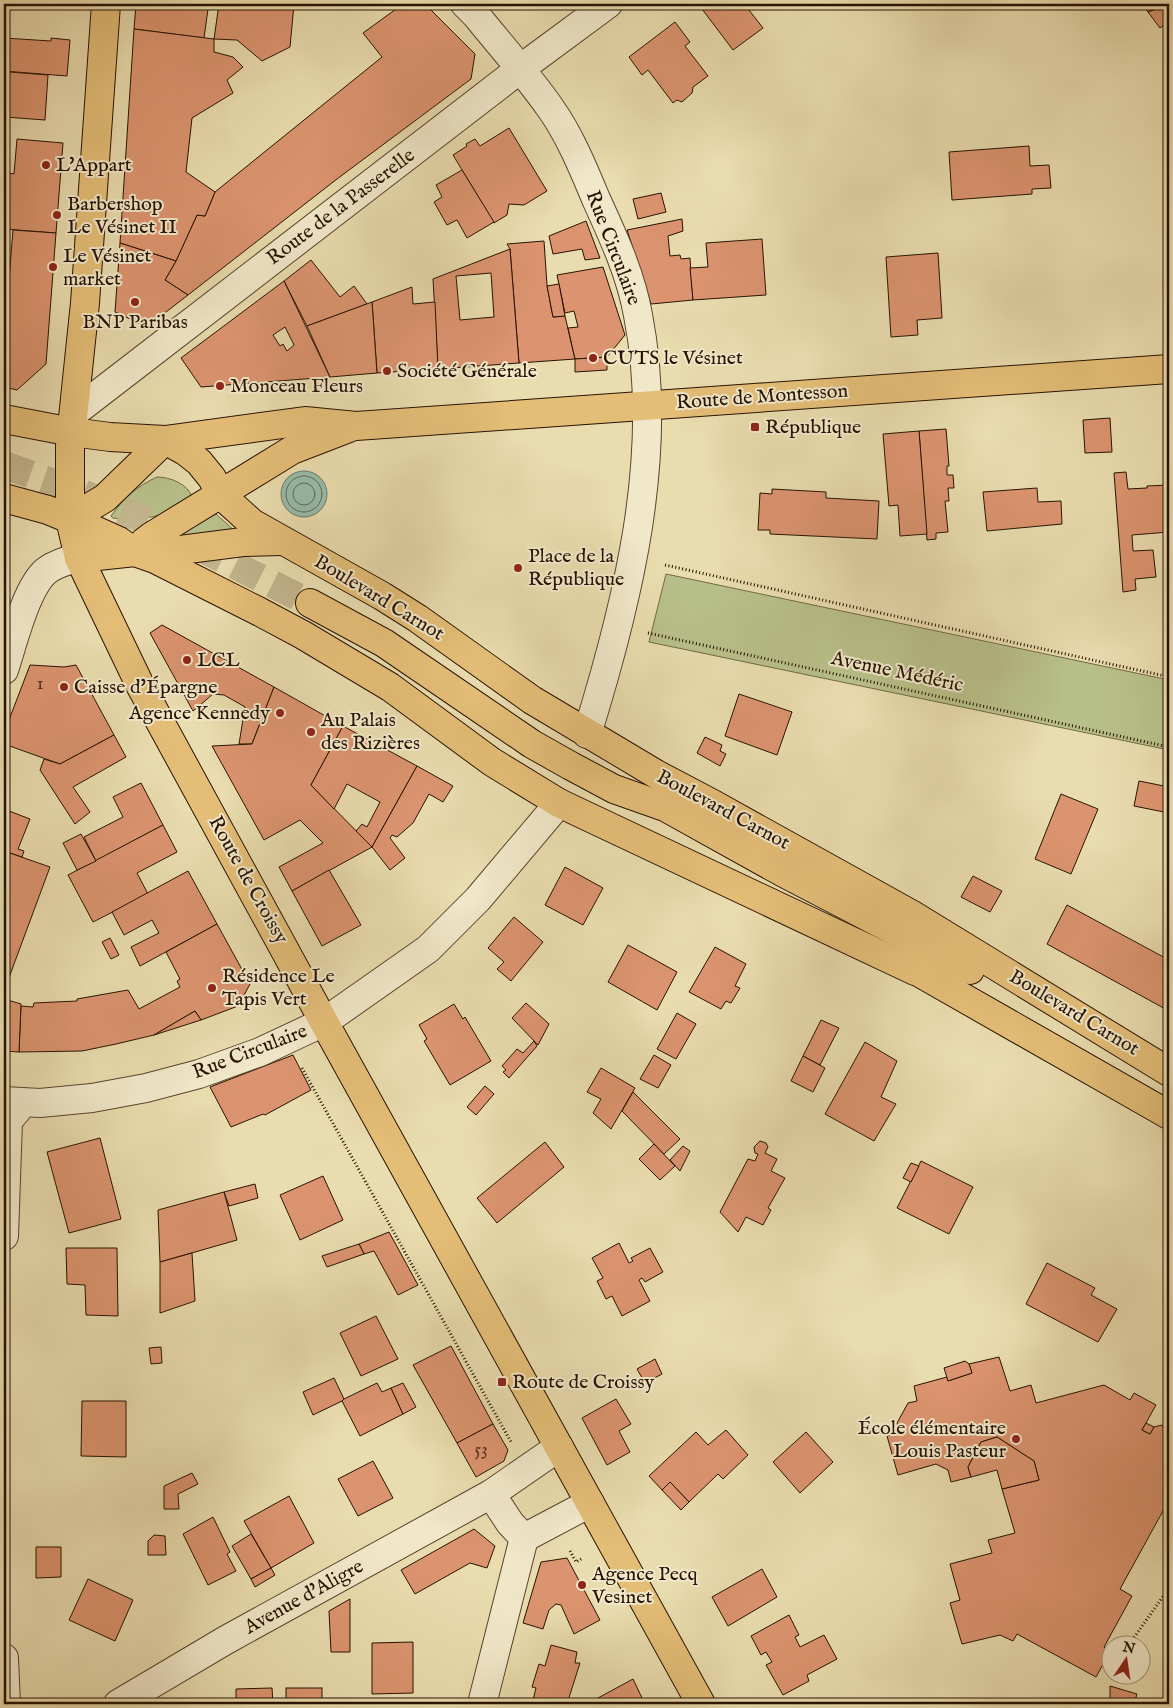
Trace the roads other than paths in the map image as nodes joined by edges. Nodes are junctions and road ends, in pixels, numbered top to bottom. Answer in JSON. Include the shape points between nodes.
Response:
{"nodes":[{"id":1,"x":106,"y":4,"type":"edge"},
{"id":2,"x":465,"y":4,"type":"edge"},
{"id":3,"x":608,"y":4,"type":"edge"},
{"id":4,"x":520,"y":69,"type":"junction"},
{"id":5,"x":1169,"y":369,"type":"edge"},
{"id":6,"x":648,"y":405,"type":"junction"},
{"id":7,"x":4,"y":419,"type":"edge"},
{"id":8,"x":73,"y":422,"type":"junction"},
{"id":9,"x":356,"y":426,"type":"junction"},
{"id":10,"x":165,"y":440,"type":"junction"},
{"id":11,"x":221,"y":495,"type":"junction"},
{"id":12,"x":4,"y":498,"type":"edge"},
{"id":13,"x":70,"y":519,"type":"junction"},
{"id":14,"x":282,"y":541,"type":"junction"},
{"id":15,"x":135,"y":552,"type":"junction"},
{"id":16,"x":78,"y":558,"type":"junction"},
{"id":17,"x":310,"y":603,"type":"tunnel mouth"},
{"id":18,"x":4,"y":670,"type":"edge"},
{"id":19,"x":587,"y":734,"type":"junction"},
{"id":20,"x":656,"y":774,"type":"junction"},
{"id":21,"x":614,"y":789,"type":"junction"},
{"id":22,"x":559,"y":803,"type":"junction"},
{"id":23,"x":710,"y":832,"type":"junction"},
{"id":24,"x":915,"y":971,"type":"junction"},
{"id":25,"x":324,"y":1022,"type":"junction"},
{"id":26,"x":1169,"y":1072,"type":"edge"},
{"id":27,"x":13,"y":1102,"type":"edge"},
{"id":28,"x":1169,"y":1115,"type":"edge"},
{"id":29,"x":4,"y":1236,"type":"edge"},
{"id":30,"x":559,"y":1446,"type":"junction"},
{"id":31,"x":491,"y":1494,"type":"junction"},
{"id":32,"x":590,"y":1503,"type":"junction"},
{"id":33,"x":524,"y":1538,"type":"junction"},
{"id":34,"x":4,"y":1658,"type":"edge"},
{"id":35,"x":6,"y":1704,"type":"edge"},
{"id":36,"x":118,"y":1704,"type":"edge"},
{"id":37,"x":482,"y":1704,"type":"edge"},
{"id":38,"x":701,"y":1704,"type":"edge"}],
"edges":[{"from":1,"to":8,"type":"main road","via":[[85,303]]},
{"from":2,"to":4,"type":"street","name":"Rue Circulaire"},
{"from":3,"to":4,"type":"street","name":"Route de la Passerelle"},
{"from":4,"to":6,"type":"street","name":"Rue Circulaire","via":[[552,110],[579,160],[625,269],[638,314]]},
{"from":4,"to":8,"type":"street","name":"Route de la Passerelle"},
{"from":5,"to":6,"type":"main road","name":"Route de Montesson"},
{"from":6,"to":9,"type":"main road","name":"Route de Montesson"},
{"from":6,"to":19,"type":"street","name":"Rue Circulaire","via":[[641,498],[632,558],[609,662]]},
{"from":7,"to":8,"type":"main road"},
{"from":8,"to":10,"type":"main road","via":[[110,437]]},
{"from":8,"to":13,"type":"main road"},
{"from":9,"to":10,"type":"main road","via":[[305,421]]},
{"from":9,"to":11,"type":"main road","via":[[292,450]]},
{"from":10,"to":11,"type":"main road","via":[[199,462]]},
{"from":10,"to":13,"type":"main road","via":[[105,498]]},
{"from":11,"to":14,"type":"main road","via":[[252,523]]},
{"from":11,"to":15,"type":"main road","via":[[152,536]]},
{"from":12,"to":13,"type":"main road"},
{"from":13,"to":15,"type":"main road"},
{"from":13,"to":16,"type":"main road"},
{"from":14,"to":15,"type":"main road"},
{"from":14,"to":19,"type":"main road","name":"Boulevard Carnot","via":[[382,596],[532,700]]},
{"from":15,"to":16,"type":"main road"},
{"from":15,"to":22,"type":"main road","name":"Boulevard Carnot","via":[[155,559],[303,635],[390,687],[492,762]]},
{"from":16,"to":18,"type":"street","via":[[60,563],[36,580]]},
{"from":16,"to":25,"type":"main road","name":"Route de Croissy","via":[[140,685]]},
{"from":17,"to":21,"type":"main road","name":"Boulevard Carnot","via":[[384,643],[532,744]]},
{"from":19,"to":20,"type":"main road","name":"Boulevard Carnot"},
{"from":20,"to":23,"type":"street"},
{"from":20,"to":26,"type":"main road","name":"Boulevard Carnot","via":[[911,914]]},
{"from":21,"to":23,"type":"main road","name":"Boulevard Carnot","via":[[665,807]]},
{"from":21,"to":24,"type":"main road","name":"Boulevard Carnot","via":[[654,821],[774,887]]},
{"from":22,"to":24,"type":"main road","name":"Boulevard Carnot"},
{"from":22,"to":25,"type":"street","name":"Rue Circulaire","via":[[478,899],[428,949]]},
{"from":23,"to":26,"type":"main road","name":"Boulevard Carnot"},
{"from":24,"to":28,"type":"main road","name":"Boulevard Carnot"},
{"from":25,"to":27,"type":"street","name":"Rue Circulaire","via":[[260,1052],[199,1074],[146,1088],[92,1098]]},
{"from":25,"to":30,"type":"main road","name":"Route de Croissy"},
{"from":27,"to":29,"type":"street","via":[[8,1121]]},
{"from":30,"to":31,"type":"street","name":"Avenue d'Aligre"},
{"from":30,"to":32,"type":"main road","name":"Route de Croissy"},
{"from":31,"to":33,"type":"street"},
{"from":31,"to":36,"type":"street","name":"Avenue d'Aligre","via":[[226,1640]]},
{"from":32,"to":33,"type":"street"},
{"from":32,"to":38,"type":"main road","name":"Route de Croissy"},
{"from":33,"to":37,"type":"street"},
{"from":34,"to":35,"type":"street"}]}
